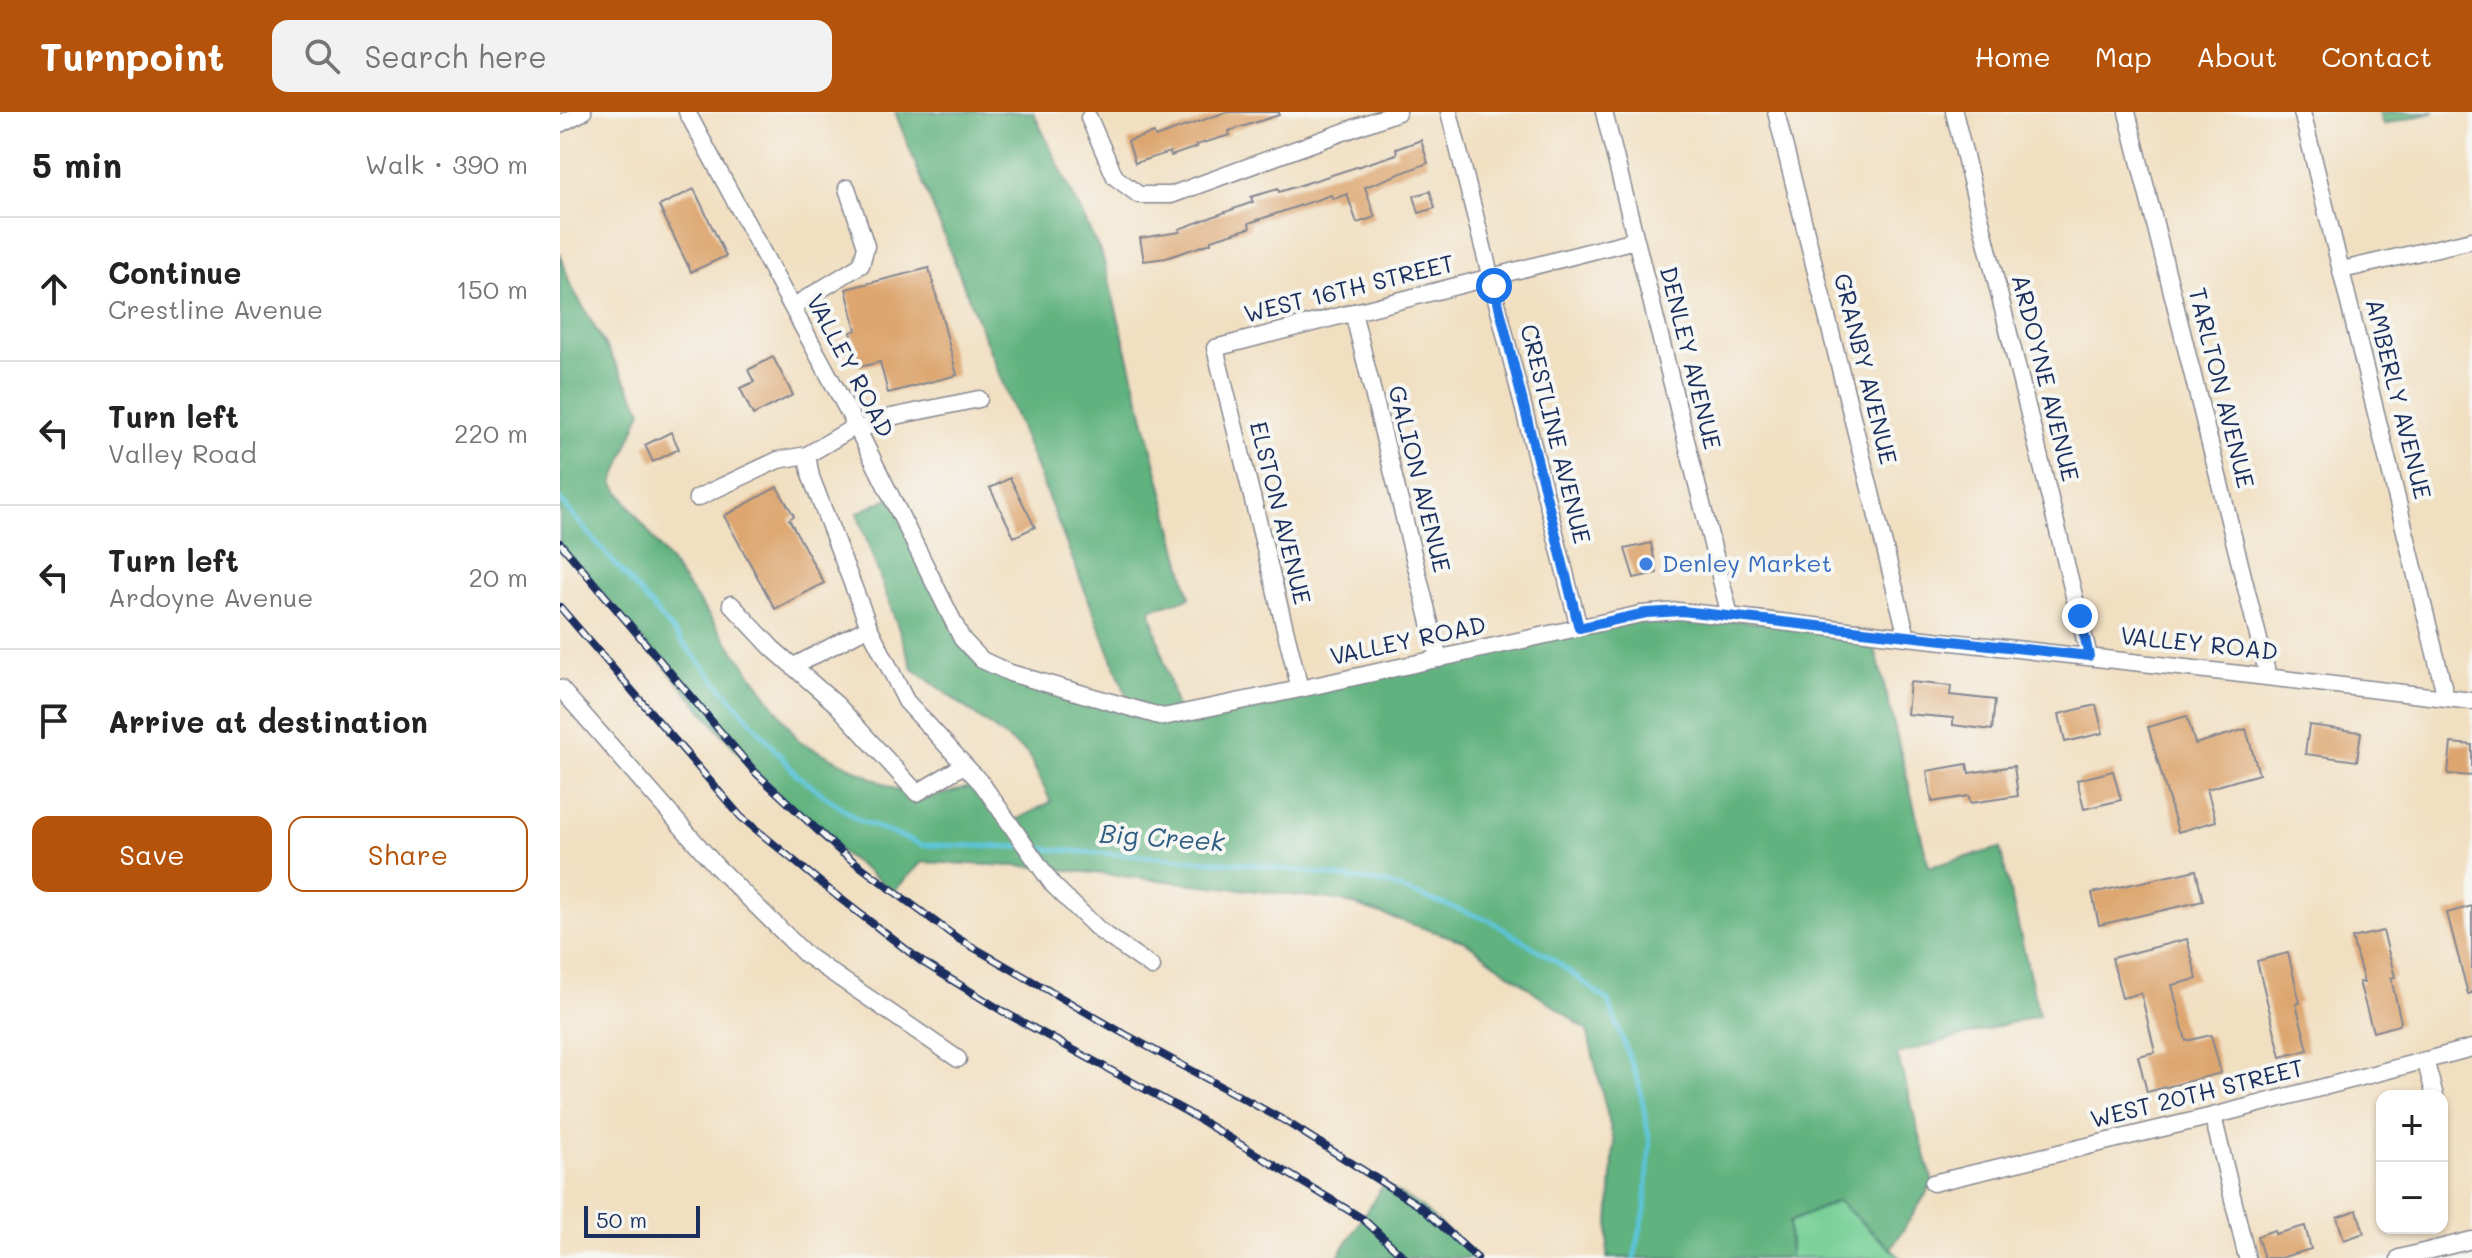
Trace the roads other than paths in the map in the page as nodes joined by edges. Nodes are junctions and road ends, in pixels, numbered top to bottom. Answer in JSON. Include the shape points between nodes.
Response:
{"nodes":[{"id":1,"x":583,"y":112,"type":"edge"},
{"id":2,"x":687,"y":112,"type":"edge"},
{"id":3,"x":1398,"y":112,"type":"edge"},
{"id":4,"x":1449,"y":112,"type":"edge"},
{"id":5,"x":1604,"y":112,"type":"edge"},
{"id":6,"x":1776,"y":112,"type":"edge"},
{"id":7,"x":1954,"y":112,"type":"edge"},
{"id":8,"x":2127,"y":112,"type":"edge"},
{"id":9,"x":2302,"y":112,"type":"edge"},
{"id":10,"x":1089,"y":118,"type":"dead end"},
{"id":11,"x":560,"y":124,"type":"edge"},
{"id":12,"x":847,"y":188,"type":"dead end"},
{"id":13,"x":1635,"y":240,"type":"junction"},
{"id":14,"x":2472,"y":240,"type":"edge"},
{"id":15,"x":2342,"y":270,"type":"junction"},
{"id":16,"x":1491,"y":277,"type":"junction"},
{"id":17,"x":792,"y":307,"type":"junction"},
{"id":18,"x":1353,"y":312,"type":"junction"},
{"id":19,"x":1215,"y":348,"type":"joint"},
{"id":20,"x":979,"y":399,"type":"dead end"},
{"id":21,"x":857,"y":428,"type":"junction"},
{"id":22,"x":807,"y":455,"type":"junction"},
{"id":23,"x":697,"y":498,"type":"dead end"},
{"id":24,"x":731,"y":604,"type":"dead end"},
{"id":25,"x":1730,"y":616,"type":"junction"},
{"id":26,"x":869,"y":627,"type":"junction"},
{"id":27,"x":1579,"y":628,"type":"junction"},
{"id":28,"x":1907,"y":637,"type":"junction"},
{"id":29,"x":2089,"y":656,"type":"junction"},
{"id":30,"x":1439,"y":659,"type":"junction"},
{"id":31,"x":794,"y":666,"type":"junction"},
{"id":32,"x":2268,"y":676,"type":"junction"},
{"id":33,"x":560,"y":688,"type":"edge"},
{"id":34,"x":1300,"y":689,"type":"junction"},
{"id":35,"x":2446,"y":698,"type":"junction"},
{"id":36,"x":2472,"y":701,"type":"edge"},
{"id":37,"x":964,"y":765,"type":"junction"},
{"id":38,"x":1152,"y":967,"type":"dead end"},
{"id":39,"x":2472,"y":1048,"type":"edge"},
{"id":40,"x":958,"y":1059,"type":"dead end"},
{"id":41,"x":2425,"y":1060,"type":"junction"},
{"id":42,"x":2433,"y":1090,"type":"edge"},
{"id":43,"x":2213,"y":1116,"type":"junction"},
{"id":44,"x":1933,"y":1183,"type":"dead end"},
{"id":45,"x":2472,"y":1240,"type":"edge"},
{"id":46,"x":2450,"y":1252,"type":"edge"},
{"id":47,"x":2247,"y":1258,"type":"edge"},
{"id":48,"x":2399,"y":1258,"type":"edge"}],
"edges":[{"from":1,"to":11,"type":"street"},
{"from":2,"to":17,"type":"street","name":"VALLEY ROAD"},
{"from":3,"to":10,"type":"street","via":[[1171,195],[1139,195],[1115,177]]},
{"from":4,"to":16,"type":"street","name":"CRESTLINE AVENUE"},
{"from":5,"to":13,"type":"street","name":"DENLEY AVENUE"},
{"from":6,"to":28,"type":"street","name":"GRANBY AVENUE"},
{"from":7,"to":29,"type":"street","name":"ARDOYNE AVENUE"},
{"from":8,"to":32,"type":"street","name":"TARLTON AVENUE"},
{"from":9,"to":15,"type":"street","name":"AMBERLY AVENUE"},
{"from":12,"to":17,"type":"street","via":[[866,246],[861,265]]},
{"from":13,"to":16,"type":"street","name":"WEST 16TH STREET"},
{"from":13,"to":25,"type":"street","name":"DENLEY AVENUE"},
{"from":14,"to":15,"type":"street"},
{"from":15,"to":35,"type":"street","name":"AMBERLY AVENUE"},
{"from":16,"to":18,"type":"street","name":"WEST 16TH STREET"},
{"from":16,"to":27,"type":"street","name":"CRESTLINE AVENUE"},
{"from":17,"to":21,"type":"street","name":"VALLEY ROAD"},
{"from":18,"to":19,"type":"street","name":"WEST 16TH STREET"},
{"from":18,"to":30,"type":"street","name":"GALION AVENUE"},
{"from":19,"to":34,"type":"street","name":"ELSTON AVENUE"},
{"from":20,"to":21,"type":"street"},
{"from":21,"to":22,"type":"street"},
{"from":21,"to":34,"type":"street","name":"VALLEY ROAD","via":[[962,639],[982,660],[1163,717]]},
{"from":22,"to":23,"type":"street","via":[[778,460]]},
{"from":22,"to":26,"type":"street"},
{"from":24,"to":31,"type":"street"},
{"from":25,"to":27,"type":"street","name":"VALLEY ROAD","via":[[1646,613]]},
{"from":25,"to":28,"type":"street","name":"VALLEY ROAD"},
{"from":26,"to":31,"type":"street"},
{"from":26,"to":37,"type":"street","via":[[906,701]]},
{"from":27,"to":30,"type":"street","name":"VALLEY ROAD"},
{"from":28,"to":29,"type":"street","name":"VALLEY ROAD"},
{"from":29,"to":32,"type":"street","name":"VALLEY ROAD"},
{"from":30,"to":34,"type":"street","name":"VALLEY ROAD"},
{"from":31,"to":37,"type":"street","via":[[917,793]]},
{"from":32,"to":35,"type":"street","name":"VALLEY ROAD"},
{"from":33,"to":40,"type":"street","via":[[717,867],[806,955]]},
{"from":35,"to":36,"type":"street","name":"VALLEY ROAD"},
{"from":37,"to":38,"type":"street","via":[[1053,885],[1099,930]]},
{"from":39,"to":41,"type":"street","name":"WEST 20TH STREET"},
{"from":41,"to":42,"type":"street"},
{"from":41,"to":43,"type":"street","name":"WEST 20TH STREET"},
{"from":43,"to":44,"type":"street","name":"WEST 20TH STREET"},
{"from":43,"to":47,"type":"street"},
{"from":45,"to":46,"type":"street"},
{"from":46,"to":48,"type":"street"}]}
